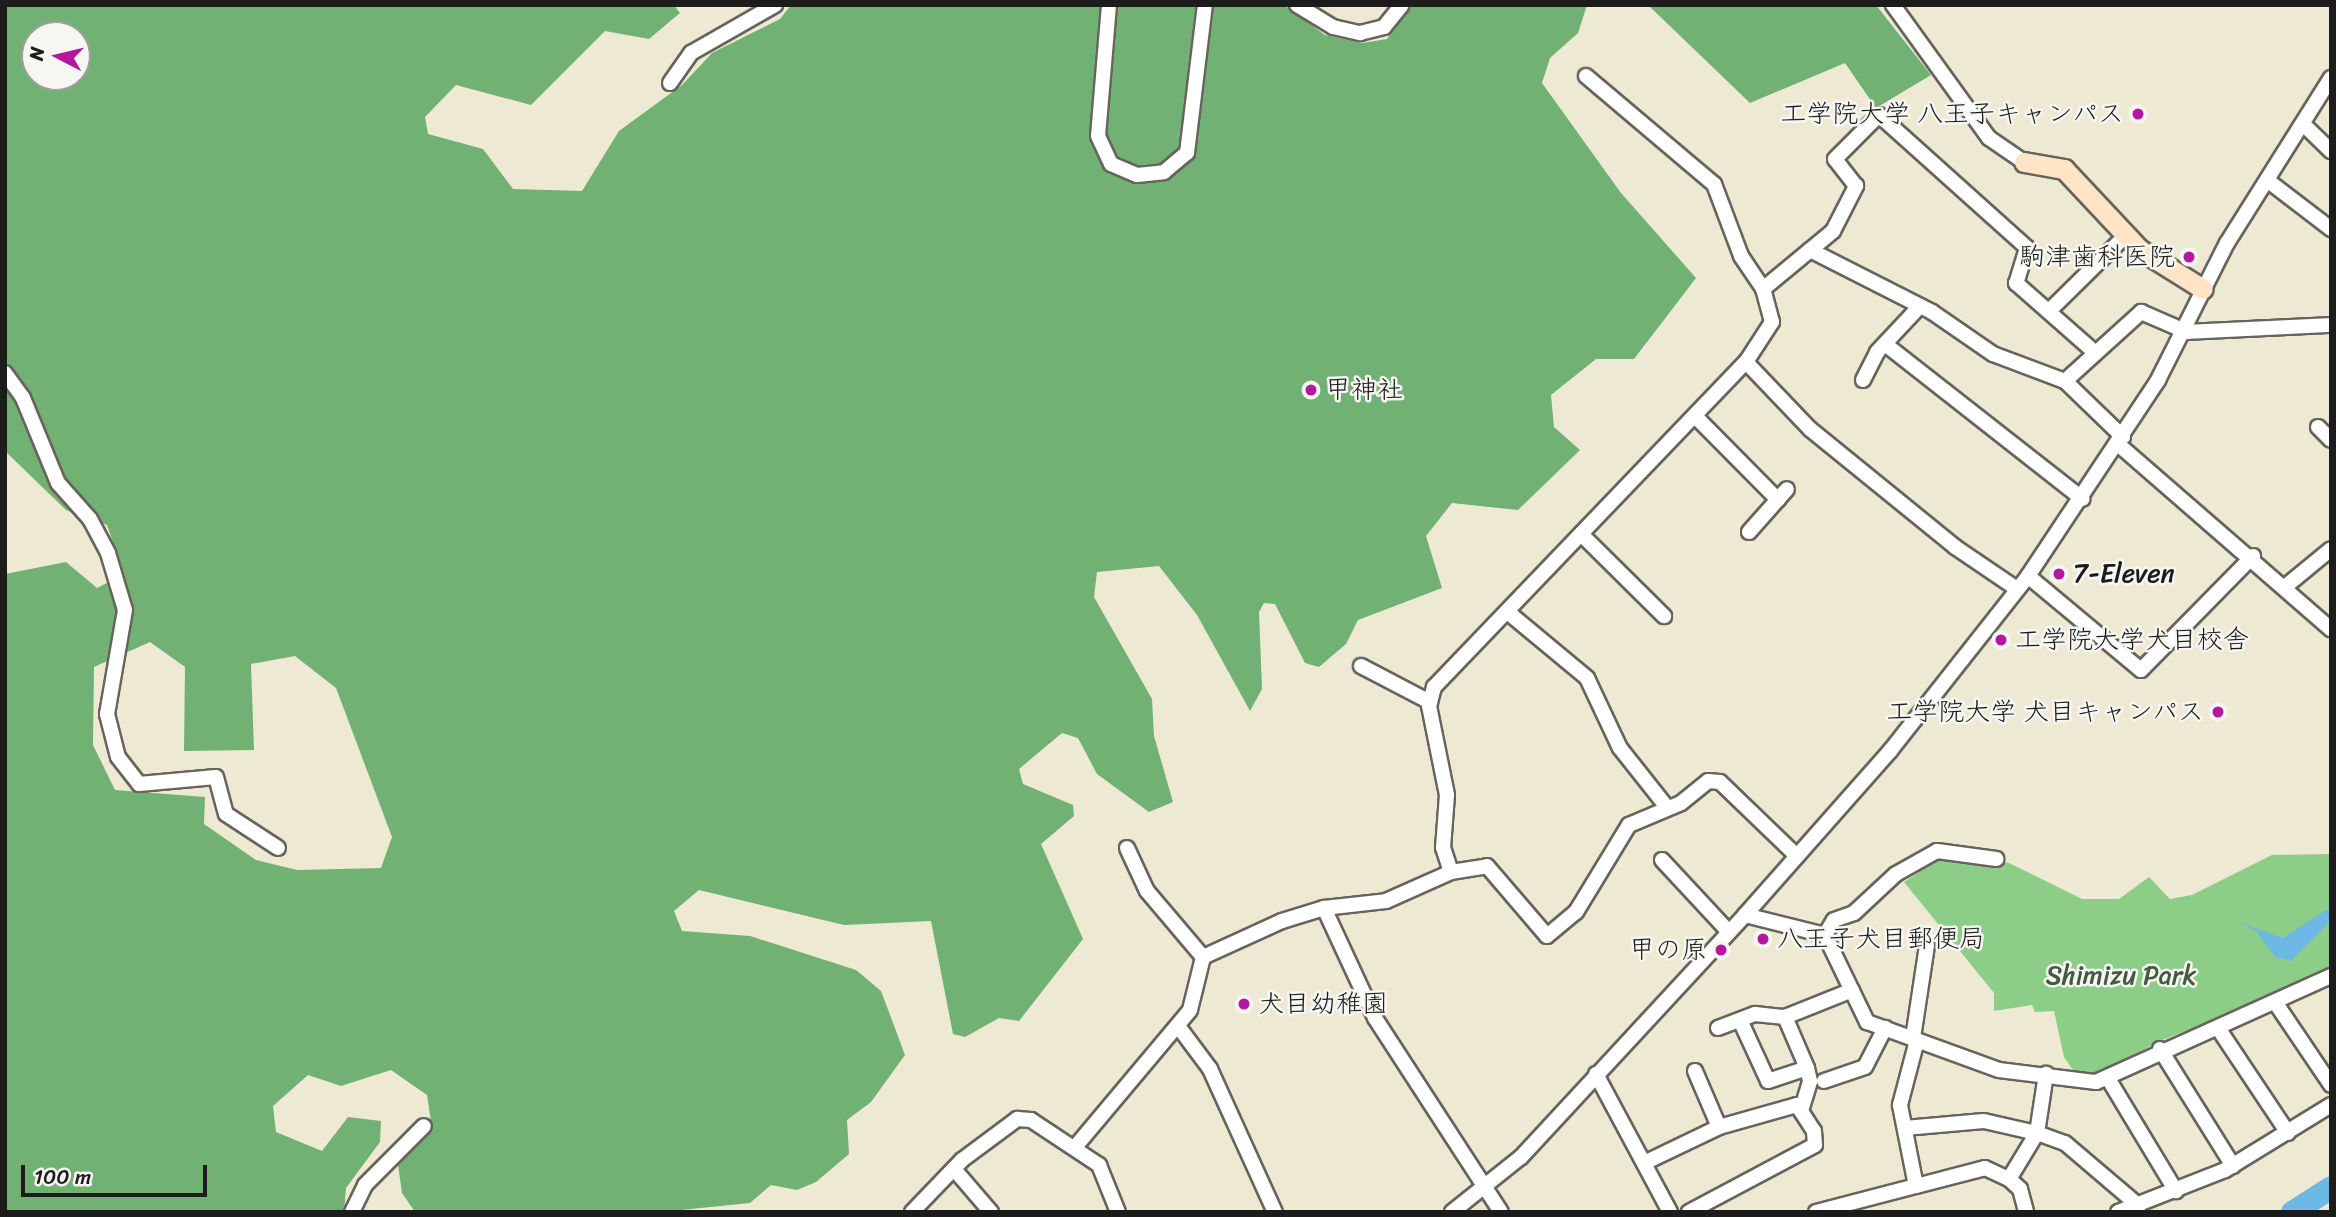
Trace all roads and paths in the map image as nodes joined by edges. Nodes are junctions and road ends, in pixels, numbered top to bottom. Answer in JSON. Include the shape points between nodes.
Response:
{"nodes":[{"id":1,"x":775,"y":5,"type":"edge"},
{"id":2,"x":1109,"y":5,"type":"edge"},
{"id":3,"x":1205,"y":5,"type":"edge"},
{"id":4,"x":1297,"y":5,"type":"edge"},
{"id":5,"x":1402,"y":5,"type":"edge"},
{"id":6,"x":1893,"y":5,"type":"edge"},
{"id":7,"x":1586,"y":76,"type":"dead end"},
{"id":8,"x":2331,"y":78,"type":"edge"},
{"id":9,"x":670,"y":83,"type":"dead end"},
{"id":10,"x":2303,"y":124,"type":"junction"},
{"id":11,"x":2331,"y":151,"type":"edge"},
{"id":12,"x":2024,"y":162,"type":"joint"},
{"id":13,"x":2267,"y":180,"type":"junction"},
{"id":14,"x":2331,"y":229,"type":"edge"},
{"id":15,"x":2127,"y":234,"type":"junction"},
{"id":16,"x":1810,"y":250,"type":"junction"},
{"id":17,"x":1763,"y":289,"type":"junction"},
{"id":18,"x":2203,"y":289,"type":"junction"},
{"id":19,"x":1920,"y":306,"type":"junction"},
{"id":20,"x":2050,"y":310,"type":"junction"},
{"id":21,"x":2330,"y":326,"type":"edge"},
{"id":22,"x":2187,"y":332,"type":"junction"},
{"id":23,"x":1885,"y":344,"type":"junction"},
{"id":24,"x":2093,"y":351,"type":"junction"},
{"id":25,"x":1746,"y":362,"type":"junction"},
{"id":26,"x":5,"y":373,"type":"edge"},
{"id":27,"x":1863,"y":380,"type":"dead end"},
{"id":28,"x":2065,"y":381,"type":"junction"},
{"id":29,"x":1695,"y":416,"type":"junction"},
{"id":30,"x":2318,"y":427,"type":"dead end"},
{"id":31,"x":2331,"y":440,"type":"edge"},
{"id":32,"x":2121,"y":441,"type":"junction"},
{"id":33,"x":2083,"y":499,"type":"junction"},
{"id":34,"x":1749,"y":532,"type":"dead end"},
{"id":35,"x":1581,"y":534,"type":"junction"},
{"id":36,"x":2331,"y":549,"type":"edge"},
{"id":37,"x":2253,"y":556,"type":"junction"},
{"id":38,"x":2028,"y":576,"type":"junction"},
{"id":39,"x":2286,"y":586,"type":"junction"},
{"id":40,"x":2017,"y":589,"type":"junction"},
{"id":41,"x":1510,"y":614,"type":"junction"},
{"id":42,"x":1664,"y":616,"type":"dead end"},
{"id":43,"x":2331,"y":629,"type":"edge"},
{"id":44,"x":1361,"y":666,"type":"dead end"},
{"id":45,"x":1430,"y":702,"type":"junction"},
{"id":46,"x":1666,"y":806,"type":"junction"},
{"id":47,"x":278,"y":848,"type":"dead end"},
{"id":48,"x":1127,"y":848,"type":"dead end"},
{"id":49,"x":1797,"y":856,"type":"junction"},
{"id":50,"x":1996,"y":859,"type":"dead end"},
{"id":51,"x":1662,"y":860,"type":"dead end"},
{"id":52,"x":1451,"y":872,"type":"junction"},
{"id":53,"x":1324,"y":908,"type":"junction"},
{"id":54,"x":1745,"y":915,"type":"junction"},
{"id":55,"x":1728,"y":931,"type":"junction"},
{"id":56,"x":1825,"y":935,"type":"junction"},
{"id":57,"x":1927,"y":945,"type":"dead end"},
{"id":58,"x":1203,"y":957,"type":"junction"},
{"id":59,"x":2331,"y":977,"type":"edge"},
{"id":60,"x":1852,"y":990,"type":"junction"},
{"id":61,"x":2275,"y":1002,"type":"junction"},
{"id":62,"x":1785,"y":1017,"type":"junction"},
{"id":63,"x":1740,"y":1020,"type":"junction"},
{"id":64,"x":1178,"y":1026,"type":"junction"},
{"id":65,"x":1718,"y":1028,"type":"dead end"},
{"id":66,"x":1885,"y":1028,"type":"junction"},
{"id":67,"x":2218,"y":1028,"type":"junction"},
{"id":68,"x":1915,"y":1039,"type":"junction"},
{"id":69,"x":2160,"y":1049,"type":"junction"},
{"id":70,"x":1807,"y":1068,"type":"junction"},
{"id":71,"x":1695,"y":1071,"type":"dead end"},
{"id":72,"x":1596,"y":1074,"type":"junction"},
{"id":73,"x":2046,"y":1074,"type":"junction"},
{"id":74,"x":2109,"y":1080,"type":"junction"},
{"id":75,"x":1824,"y":1081,"type":"dead end"},
{"id":76,"x":2331,"y":1085,"type":"edge"},
{"id":77,"x":2331,"y":1105,"type":"edge"},
{"id":78,"x":1801,"y":1111,"type":"junction"},
{"id":79,"x":424,"y":1126,"type":"dead end"},
{"id":80,"x":1094,"y":1126,"type":"junction"},
{"id":81,"x":1719,"y":1127,"type":"junction"},
{"id":82,"x":1905,"y":1128,"type":"junction"},
{"id":83,"x":2037,"y":1133,"type":"junction"},
{"id":84,"x":2288,"y":1133,"type":"junction"},
{"id":85,"x":1076,"y":1146,"type":"junction"},
{"id":86,"x":1644,"y":1163,"type":"junction"},
{"id":87,"x":1100,"y":1165,"type":"junction"},
{"id":88,"x":2233,"y":1166,"type":"junction"},
{"id":89,"x":954,"y":1169,"type":"junction"},
{"id":90,"x":2008,"y":1179,"type":"junction"},
{"id":91,"x":1916,"y":1186,"type":"junction"},
{"id":92,"x":1486,"y":1189,"type":"junction"},
{"id":93,"x":2176,"y":1191,"type":"junction"},
{"id":94,"x":2139,"y":1206,"type":"junction"},
{"id":95,"x":352,"y":1212,"type":"edge"},
{"id":96,"x":912,"y":1212,"type":"edge"},
{"id":97,"x":992,"y":1212,"type":"edge"},
{"id":98,"x":1118,"y":1212,"type":"edge"},
{"id":99,"x":1275,"y":1212,"type":"edge"},
{"id":100,"x":1452,"y":1212,"type":"edge"},
{"id":101,"x":1501,"y":1212,"type":"edge"},
{"id":102,"x":1670,"y":1212,"type":"edge"},
{"id":103,"x":1689,"y":1212,"type":"edge"},
{"id":104,"x":1816,"y":1212,"type":"edge"},
{"id":105,"x":2026,"y":1212,"type":"edge"},
{"id":106,"x":2118,"y":1212,"type":"edge"}],
"edges":[{"from":1,"to":9,"type":"street","via":[[691,53]]},
{"from":2,"to":3,"type":"street","via":[[1097,135],[1111,163],[1137,175],[1164,172],[1187,153]]},
{"from":4,"to":5,"type":"street","via":[[1333,27],[1360,33],[1384,27]]},
{"from":6,"to":12,"type":"street","via":[[1989,138]]},
{"from":7,"to":17,"type":"street","via":[[1714,184],[1741,256]]},
{"from":8,"to":10,"type":"street"},
{"from":10,"to":11,"type":"street"},
{"from":10,"to":13,"type":"street"},
{"from":12,"to":15,"type":"street","via":[[2064,169]]},
{"from":13,"to":14,"type":"street"},
{"from":13,"to":18,"type":"street"},
{"from":15,"to":18,"type":"street"},
{"from":15,"to":20,"type":"street"},
{"from":16,"to":17,"type":"street"},
{"from":16,"to":19,"type":"street"},
{"from":16,"to":20,"type":"street","via":[[1833,231],[1856,186],[1835,159],[1879,115],[2027,248],[2016,283]]},
{"from":17,"to":25,"type":"street","via":[[1772,322]]},
{"from":18,"to":22,"type":"street"},
{"from":19,"to":23,"type":"street"},
{"from":19,"to":28,"type":"street","via":[[1993,354]]},
{"from":20,"to":24,"type":"street"},
{"from":21,"to":22,"type":"street"},
{"from":22,"to":24,"type":"street","via":[[2141,312]]},
{"from":22,"to":32,"type":"street"},
{"from":23,"to":27,"type":"street"},
{"from":23,"to":33,"type":"street"},
{"from":24,"to":28,"type":"street"},
{"from":25,"to":29,"type":"street"},
{"from":25,"to":40,"type":"street","via":[[1810,429],[1955,547]]},
{"from":26,"to":47,"type":"street","via":[[23,398],[58,483],[90,519],[108,554],[125,610],[107,713],[118,757],[139,784],[216,777],[226,814]]},
{"from":28,"to":32,"type":"street"},
{"from":29,"to":34,"type":"street","via":[[1783,495]]},
{"from":29,"to":35,"type":"street"},
{"from":30,"to":31,"type":"street"},
{"from":32,"to":33,"type":"street"},
{"from":32,"to":37,"type":"street"},
{"from":33,"to":38,"type":"street"},
{"from":35,"to":41,"type":"street"},
{"from":35,"to":42,"type":"street"},
{"from":36,"to":39,"type":"street"},
{"from":37,"to":38,"type":"street","via":[[2141,670]]},
{"from":37,"to":39,"type":"street"},
{"from":38,"to":40,"type":"street"},
{"from":39,"to":43,"type":"street"},
{"from":40,"to":49,"type":"street","via":[[1890,751]]},
{"from":41,"to":45,"type":"street","via":[[1447,667]]},
{"from":41,"to":46,"type":"street","via":[[1587,678],[1620,748]]},
{"from":44,"to":45,"type":"street"},
{"from":45,"to":52,"type":"street","via":[[1447,794],[1443,848]]},
{"from":46,"to":49,"type":"street","via":[[1681,803],[1708,781],[1720,782]]},
{"from":46,"to":52,"type":"street","via":[[1629,825],[1576,912],[1547,936],[1487,866]]},
{"from":48,"to":58,"type":"street","via":[[1147,891]]},
{"from":49,"to":54,"type":"street"},
{"from":50,"to":56,"type":"street","via":[[1937,851],[1896,874],[1854,913],[1834,920]]},
{"from":51,"to":55,"type":"street"},
{"from":52,"to":53,"type":"street","via":[[1386,901]]},
{"from":53,"to":58,"type":"street"},
{"from":53,"to":92,"type":"street","via":[[1375,1018]]},
{"from":54,"to":55,"type":"street"},
{"from":54,"to":56,"type":"street"},
{"from":55,"to":72,"type":"street"},
{"from":56,"to":60,"type":"street"},
{"from":57,"to":68,"type":"street"},
{"from":58,"to":64,"type":"street","via":[[1190,1010]]},
{"from":59,"to":61,"type":"street"},
{"from":60,"to":62,"type":"street"},
{"from":60,"to":66,"type":"street","via":[[1867,1021]]},
{"from":61,"to":67,"type":"street"},
{"from":61,"to":76,"type":"street"},
{"from":62,"to":63,"type":"street","via":[[1755,1014]]},
{"from":62,"to":70,"type":"street"},
{"from":63,"to":65,"type":"street"},
{"from":63,"to":70,"type":"street","via":[[1762,1080]]},
{"from":64,"to":80,"type":"street"},
{"from":64,"to":99,"type":"street","via":[[1210,1069]]},
{"from":66,"to":68,"type":"street"},
{"from":66,"to":75,"type":"street","via":[[1865,1067]]},
{"from":67,"to":69,"type":"street"},
{"from":67,"to":84,"type":"street"},
{"from":68,"to":73,"type":"street","via":[[1999,1070]]},
{"from":68,"to":82,"type":"street","via":[[1900,1105]]},
{"from":69,"to":74,"type":"street"},
{"from":69,"to":88,"type":"street"},
{"from":70,"to":78,"type":"street"},
{"from":71,"to":81,"type":"street"},
{"from":72,"to":86,"type":"street"},
{"from":72,"to":92,"type":"street"},
{"from":73,"to":74,"type":"street"},
{"from":73,"to":83,"type":"street"},
{"from":74,"to":93,"type":"street"},
{"from":77,"to":84,"type":"street"},
{"from":78,"to":81,"type":"street","via":[[1797,1105]]},
{"from":78,"to":103,"type":"street","via":[[1815,1145]]},
{"from":79,"to":95,"type":"street","via":[[365,1185]]},
{"from":80,"to":85,"type":"street"},
{"from":80,"to":87,"type":"street","via":[[1092,1149]]},
{"from":81,"to":86,"type":"street"},
{"from":82,"to":83,"type":"street","via":[[1984,1121]]},
{"from":82,"to":91,"type":"street"},
{"from":83,"to":90,"type":"street"},
{"from":83,"to":94,"type":"street","via":[[2065,1143]]},
{"from":84,"to":88,"type":"street"},
{"from":85,"to":87,"type":"street"},
{"from":85,"to":89,"type":"street","via":[[1031,1120],[1017,1119]]},
{"from":86,"to":102,"type":"street"},
{"from":87,"to":98,"type":"street"},
{"from":88,"to":93,"type":"street"},
{"from":89,"to":96,"type":"street"},
{"from":89,"to":97,"type":"street"},
{"from":90,"to":91,"type":"street","via":[[1985,1168]]},
{"from":90,"to":105,"type":"street","via":[[2020,1189]]},
{"from":91,"to":104,"type":"street"},
{"from":92,"to":100,"type":"street"},
{"from":92,"to":101,"type":"street"},
{"from":93,"to":94,"type":"street"},
{"from":94,"to":106,"type":"street"}]}
